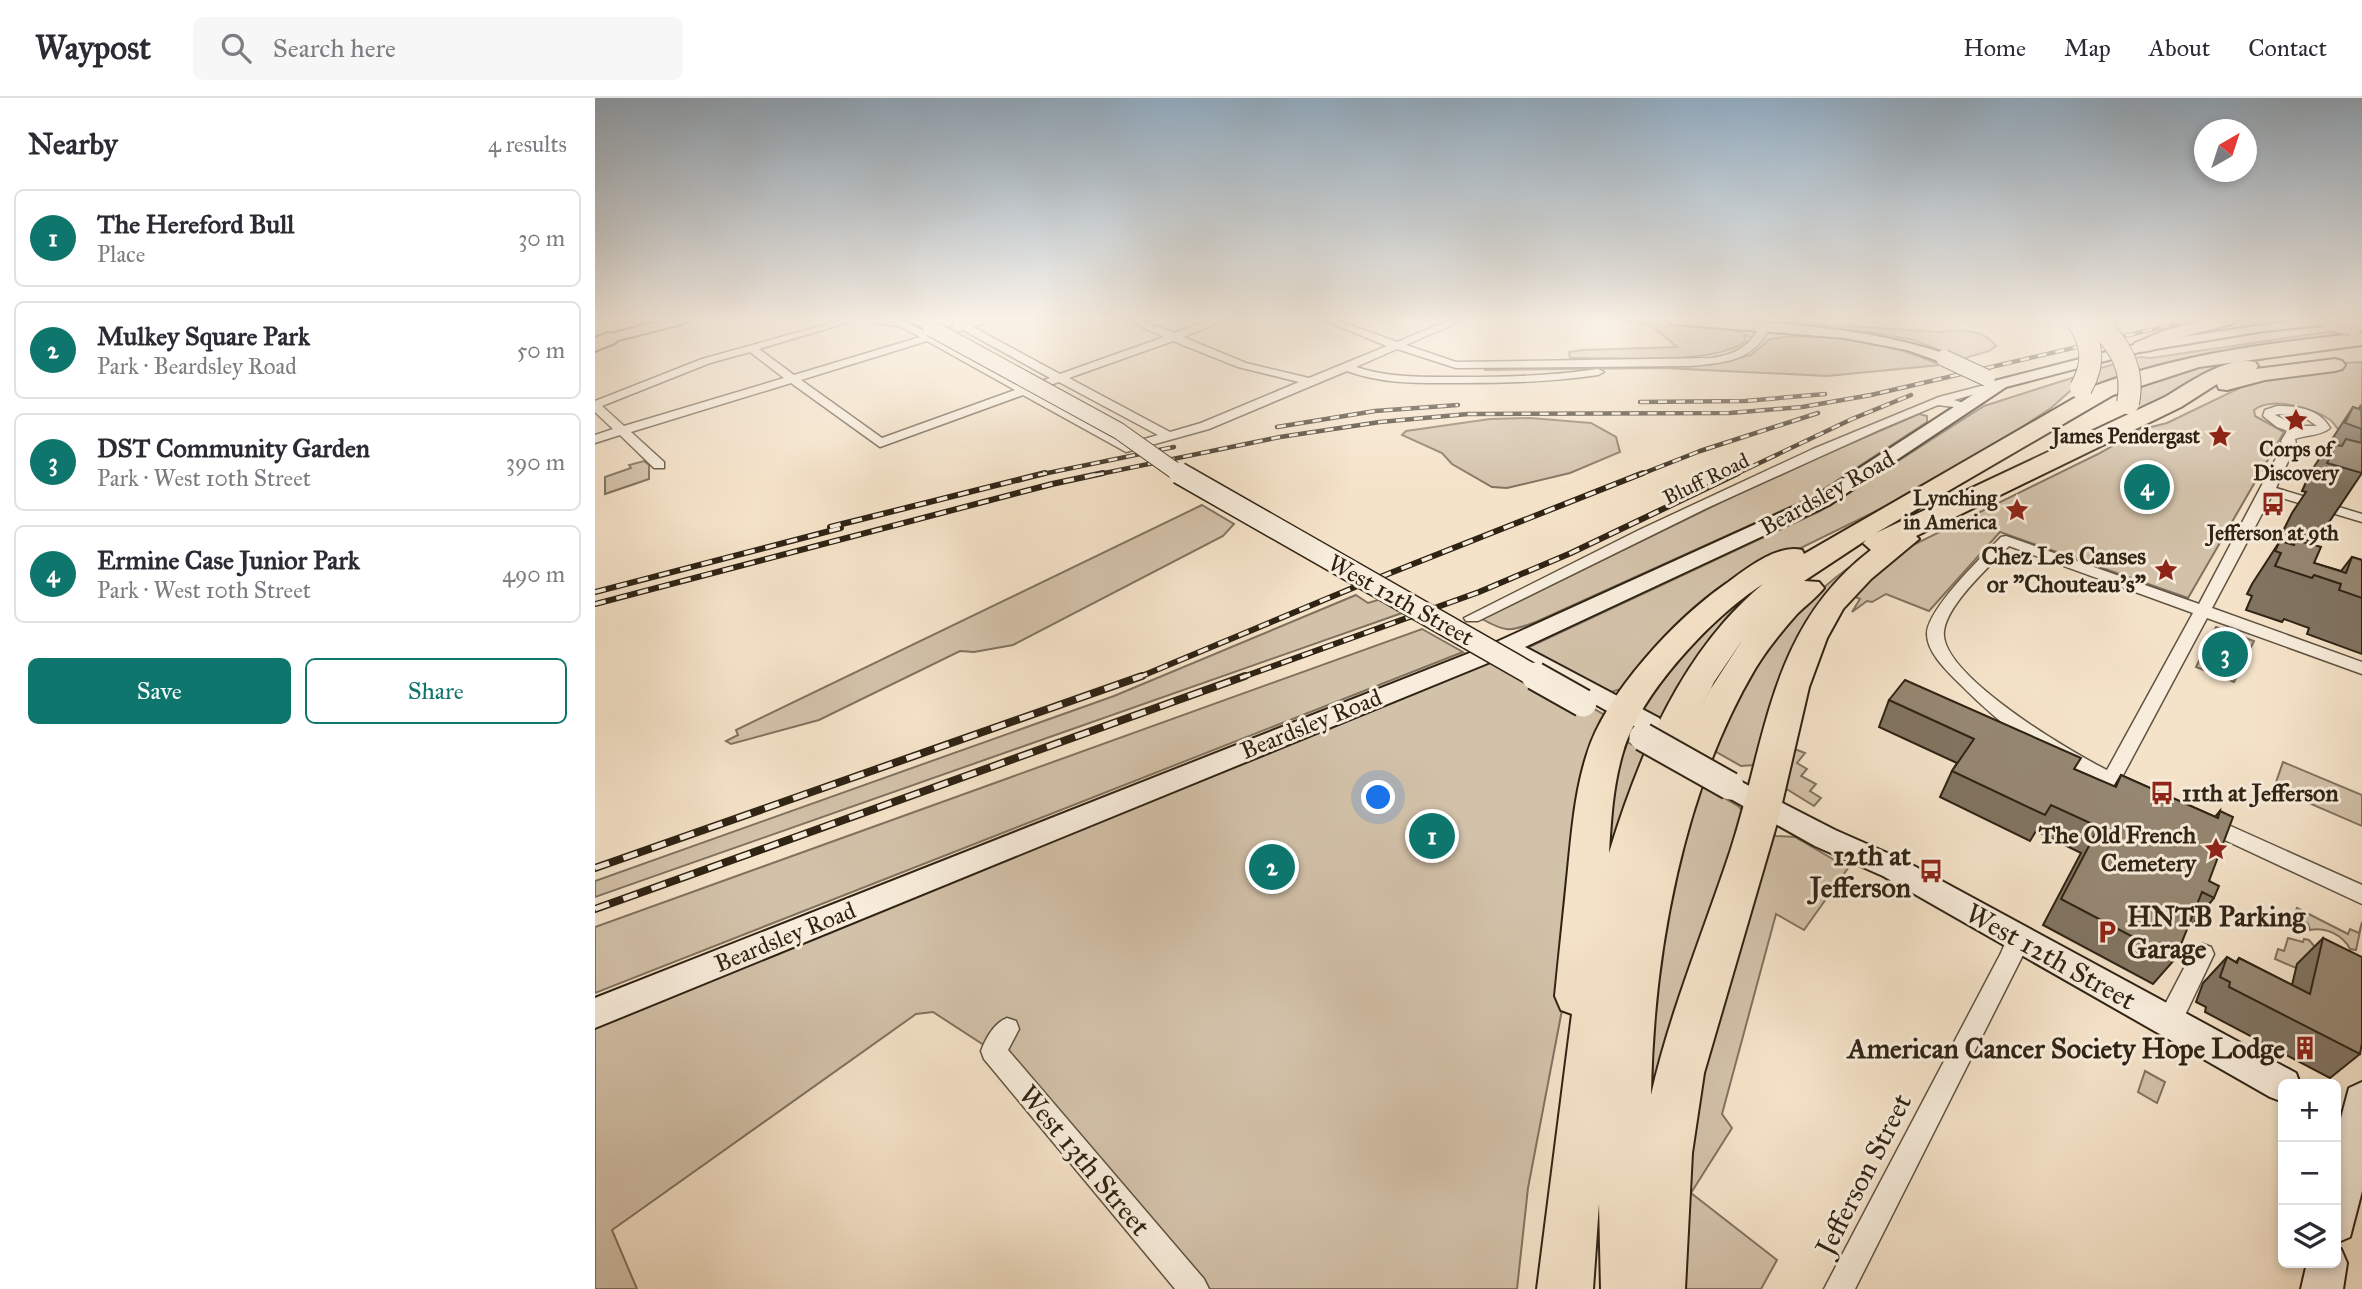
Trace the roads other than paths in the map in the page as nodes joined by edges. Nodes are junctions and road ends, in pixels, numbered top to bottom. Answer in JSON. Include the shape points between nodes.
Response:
{"nodes":[{"id":1,"x":670,"y":376,"type":"edge"},
{"id":2,"x":788,"y":376,"type":"edge"},
{"id":3,"x":803,"y":376,"type":"edge"},
{"id":4,"x":1003,"y":376,"type":"edge"},
{"id":5,"x":1023,"y":376,"type":"edge"},
{"id":6,"x":1027,"y":376,"type":"edge"},
{"id":7,"x":1054,"y":376,"type":"edge"},
{"id":8,"x":1065,"y":376,"type":"edge"},
{"id":9,"x":1285,"y":376,"type":"edge"},
{"id":10,"x":1326,"y":376,"type":"edge"},
{"id":11,"x":1370,"y":376,"type":"edge"},
{"id":12,"x":1582,"y":376,"type":"edge"},
{"id":13,"x":1982,"y":376,"type":"edge"},
{"id":14,"x":2019,"y":376,"type":"edge"},
{"id":15,"x":2087,"y":376,"type":"edge"},
{"id":16,"x":2130,"y":376,"type":"edge"},
{"id":17,"x":2144,"y":376,"type":"edge"},
{"id":18,"x":2216,"y":376,"type":"edge"},
{"id":19,"x":2268,"y":376,"type":"edge"},
{"id":20,"x":1058,"y":378,"type":"junction"},
{"id":21,"x":793,"y":379,"type":"junction"},
{"id":22,"x":1035,"y":380,"type":"dead end"},
{"id":23,"x":1994,"y":381,"type":"junction"},
{"id":24,"x":1311,"y":382,"type":"junction"},
{"id":25,"x":1023,"y":391,"type":"junction"},
{"id":26,"x":1936,"y":402,"type":"junction"},
{"id":27,"x":2173,"y":402,"type":"junction"},
{"id":28,"x":595,"y":406,"type":"edge"},
{"id":29,"x":1966,"y":407,"type":"junction"},
{"id":30,"x":624,"y":430,"type":"junction"},
{"id":31,"x":2322,"y":430,"type":"junction"},
{"id":32,"x":2033,"y":432,"type":"junction"},
{"id":33,"x":2341,"y":435,"type":"dead end"},
{"id":34,"x":1168,"y":436,"type":"junction"},
{"id":35,"x":2294,"y":436,"type":"junction"},
{"id":36,"x":595,"y":439,"type":"edge"},
{"id":37,"x":2088,"y":443,"type":"junction"},
{"id":38,"x":659,"y":465,"type":"dead end"},
{"id":39,"x":2268,"y":490,"type":"junction"},
{"id":40,"x":1929,"y":507,"type":"junction"},
{"id":41,"x":2362,"y":518,"type":"edge"},
{"id":42,"x":2203,"y":611,"type":"junction"},
{"id":43,"x":1472,"y":618,"type":"dead end"},
{"id":44,"x":2362,"y":668,"type":"edge"},
{"id":45,"x":1619,"y":715,"type":"junction"},
{"id":46,"x":2111,"y":780,"type":"junction"},
{"id":47,"x":1749,"y":787,"type":"junction"},
{"id":48,"x":2158,"y":802,"type":"edge"},
{"id":49,"x":2182,"y":813,"type":"edge"},
{"id":50,"x":2362,"y":895,"type":"edge"},
{"id":51,"x":2018,"y":938,"type":"junction"},
{"id":52,"x":2203,"y":954,"type":"dead end"},
{"id":53,"x":595,"y":1013,"type":"edge"},
{"id":54,"x":2169,"y":1022,"type":"junction"},
{"id":55,"x":1007,"y":1029,"type":"dead end"},
{"id":56,"x":2278,"y":1082,"type":"edge"},
{"id":57,"x":2354,"y":1118,"type":"edge"},
{"id":58,"x":2339,"y":1205,"type":"edge"},
{"id":59,"x":2326,"y":1268,"type":"edge"},
{"id":60,"x":1194,"y":1289,"type":"edge"},
{"id":61,"x":1564,"y":1289,"type":"edge"},
{"id":62,"x":1629,"y":1289,"type":"edge"},
{"id":63,"x":1657,"y":1289,"type":"edge"},
{"id":64,"x":1839,"y":1289,"type":"edge"},
{"id":65,"x":2322,"y":1289,"type":"edge"}],
"edges":[{"from":1,"to":28,"type":"street"},
{"from":2,"to":21,"type":"street"},
{"from":3,"to":21,"type":"street"},
{"from":4,"to":25,"type":"street","name":"West 12th Street"},
{"from":5,"to":45,"type":"street","name":"West 12th Street","bridge":true,"via":[[1119,431],[1195,485]]},
{"from":6,"to":22,"type":"street"},
{"from":7,"to":20,"type":"street"},
{"from":8,"to":20,"type":"street"},
{"from":9,"to":24,"type":"street"},
{"from":10,"to":24,"type":"street"},
{"from":11,"to":12,"type":"street","via":[[1543,380]]},
{"from":13,"to":23,"type":"street","bridge":true},
{"from":14,"to":23,"type":"street","name":"Beardsley Road"},
{"from":15,"to":32,"type":"highway","bridge":true,"via":[[2081,388]]},
{"from":16,"to":37,"type":"highway","bridge":true,"via":[[2128,403],[2115,422]]},
{"from":17,"to":32,"type":"highway","via":[[2092,396]]},
{"from":18,"to":27,"type":"highway"},
{"from":19,"to":27,"type":"highway","via":[[2235,381]]},
{"from":20,"to":25,"type":"street"},
{"from":20,"to":34,"type":"street"},
{"from":21,"to":25,"type":"street","via":[[880,443]]},
{"from":21,"to":30,"type":"street"},
{"from":23,"to":26,"type":"street","name":"Beardsley Road"},
{"from":23,"to":29,"type":"street","name":"Beardsley Road"},
{"from":24,"to":34,"type":"street","via":[[1205,426]]},
{"from":25,"to":34,"type":"street","name":"West 12th Street","via":[[1126,448]]},
{"from":26,"to":29,"type":"street"},
{"from":26,"to":43,"type":"street","name":"Bluff Road","via":[[1769,472]]},
{"from":27,"to":37,"type":"highway"},
{"from":28,"to":30,"type":"street"},
{"from":29,"to":53,"type":"street","name":"Beardsley Road","via":[[1822,501],[1588,611]]},
{"from":30,"to":36,"type":"street"},
{"from":30,"to":38,"type":"street"},
{"from":31,"to":33,"type":"street"},
{"from":31,"to":35,"type":"street"},
{"from":31,"to":35,"type":"street","via":[[2322,422],[2306,413],[2269,412],[2270,418]]},
{"from":32,"to":40,"type":"highway"},
{"from":35,"to":39,"type":"street"},
{"from":37,"to":40,"type":"highway"},
{"from":39,"to":41,"type":"street"},
{"from":39,"to":42,"type":"street"},
{"from":40,"to":45,"type":"highway","via":[[1804,549],[1741,584],[1685,632]]},
{"from":40,"to":47,"type":"highway","via":[[1857,575],[1825,613]]},
{"from":40,"to":61,"type":"highway","via":[[1806,565],[1758,604],[1720,648],[1667,743],[1625,861],[1597,990]]},
{"from":40,"to":62,"type":"highway","via":[[1846,561],[1777,617],[1721,699],[1684,786],[1652,893],[1633,1012],[1625,1171]]},
{"from":42,"to":44,"type":"street"},
{"from":42,"to":46,"type":"street"},
{"from":42,"to":46,"type":"street","via":[[2006,540],[1939,615],[1935,632],[1940,649],[1977,692],[2030,738]]},
{"from":45,"to":47,"type":"street","name":"West 12th Street","bridge":true},
{"from":45,"to":61,"type":"highway","via":[[1593,806],[1571,1069]]},
{"from":46,"to":48,"type":"street"},
{"from":47,"to":51,"type":"street","name":"West 12th Street","via":[[1825,838],[1893,868]]},
{"from":47,"to":63,"type":"highway","via":[[1712,962],[1680,1076],[1668,1143]]},
{"from":49,"to":50,"type":"street"},
{"from":51,"to":54,"type":"street","name":"West 12th Street"},
{"from":51,"to":64,"type":"street","name":"Jefferson Street"},
{"from":52,"to":54,"type":"street"},
{"from":54,"to":56,"type":"street","name":"West 12th Street"},
{"from":55,"to":60,"type":"street","name":"West 13th Street","via":[[993,1051]]},
{"from":57,"to":58,"type":"street"},
{"from":59,"to":65,"type":"street"}]}
